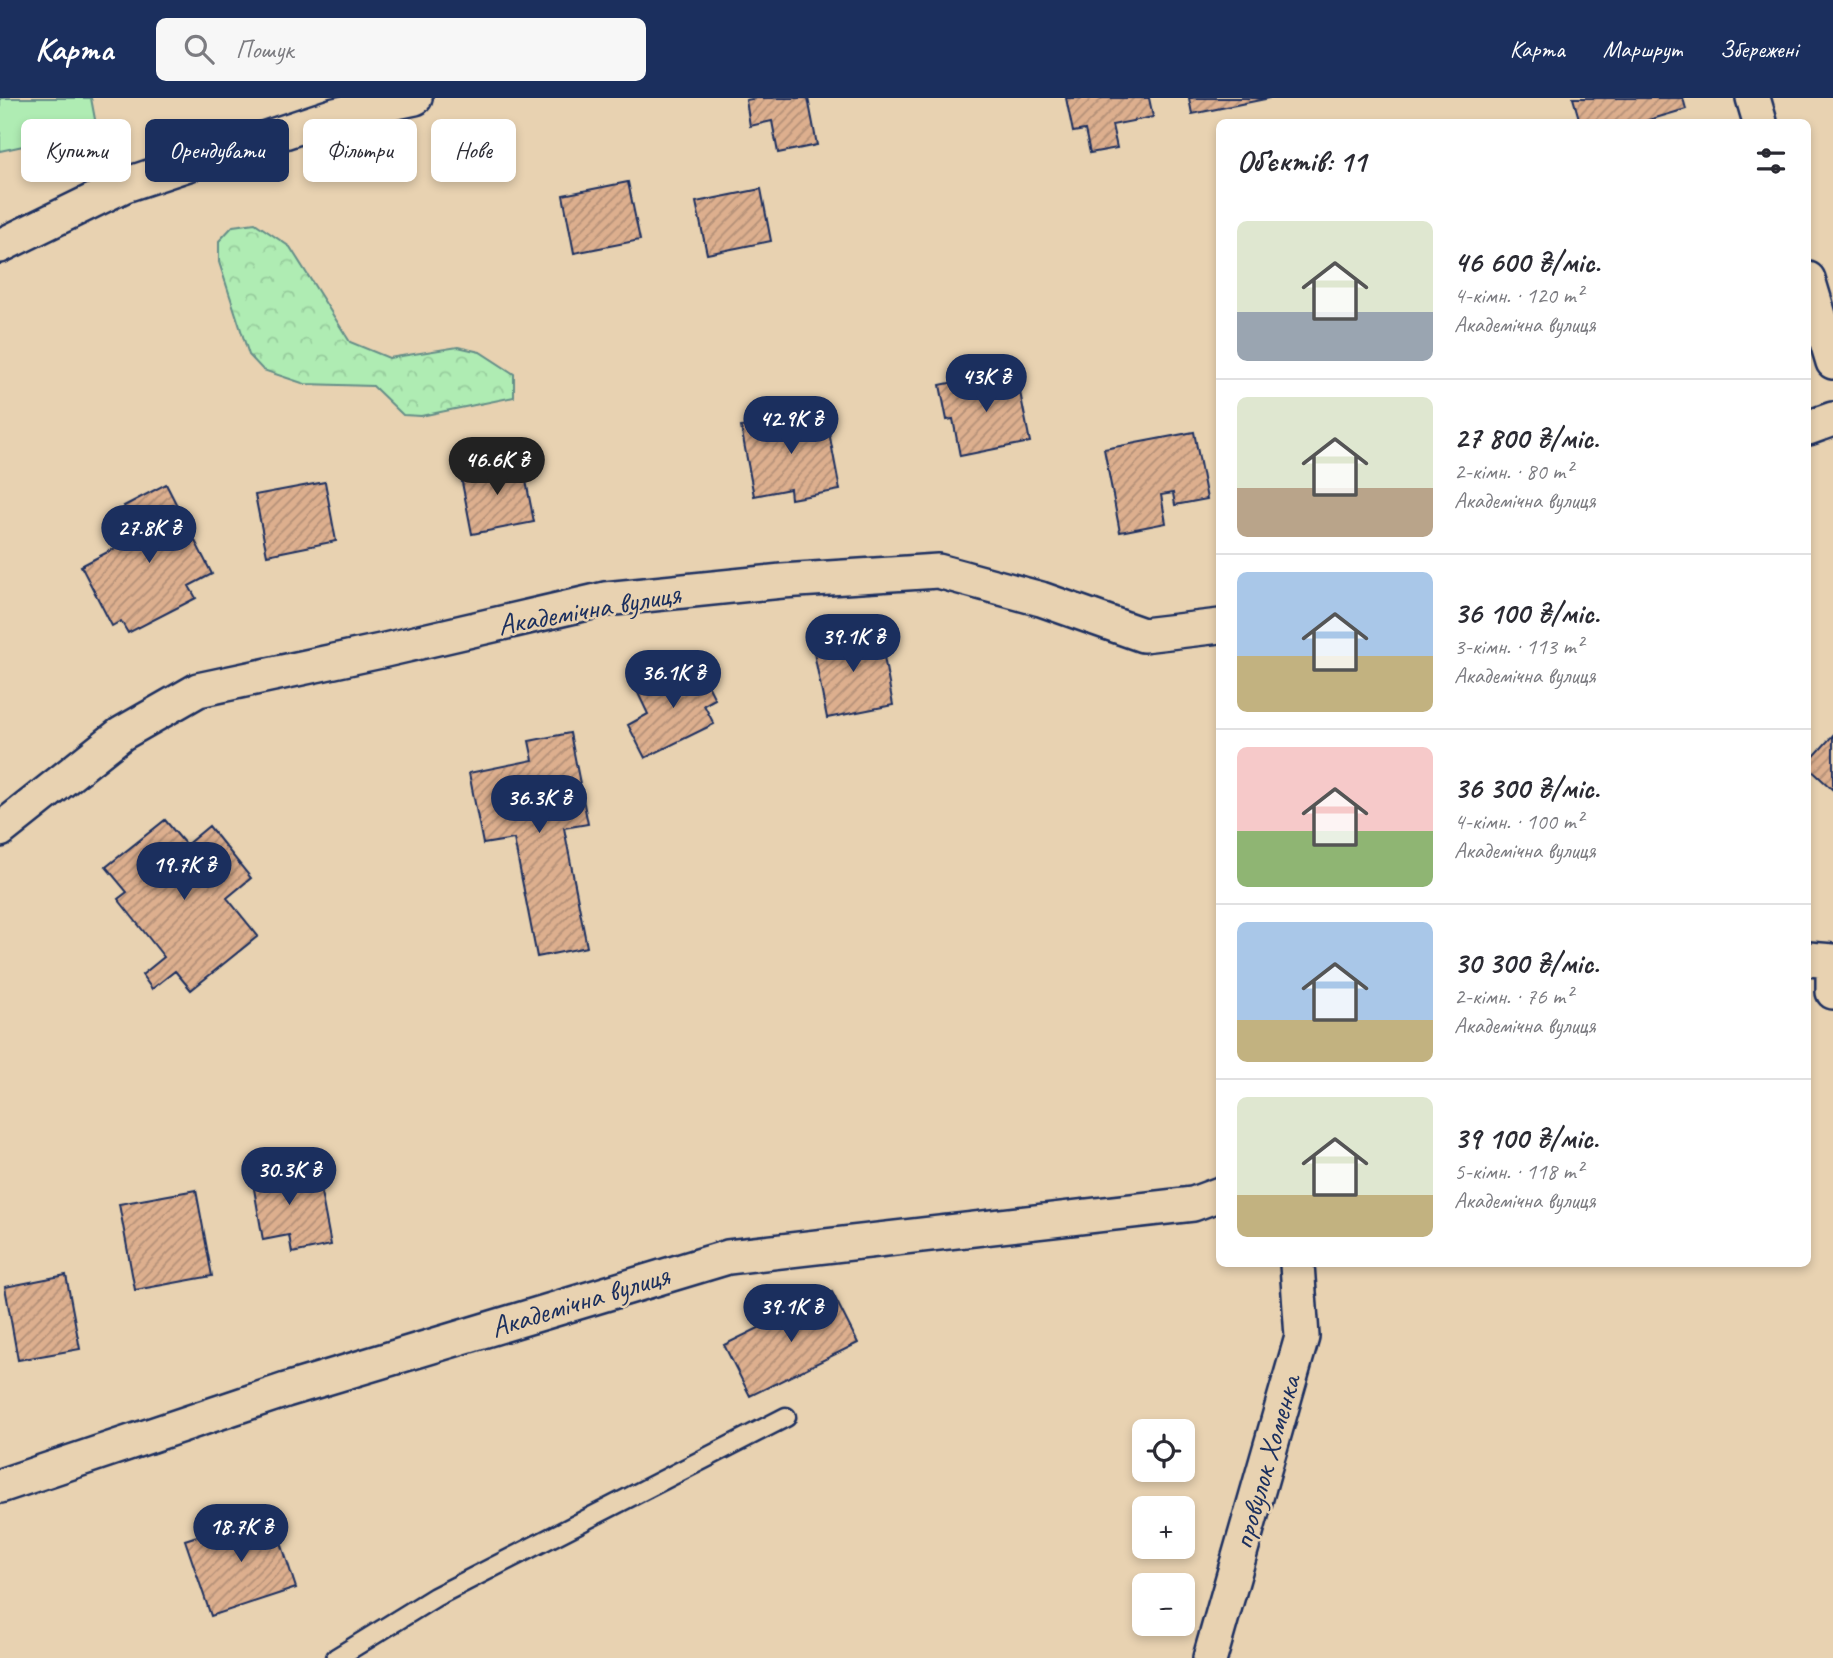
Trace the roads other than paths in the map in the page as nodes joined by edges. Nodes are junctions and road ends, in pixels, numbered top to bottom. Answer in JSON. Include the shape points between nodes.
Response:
{"nodes":[{"id":1,"x":415,"y":98,"type":"edge"},
{"id":2,"x":1753,"y":98,"type":"edge"},
{"id":3,"x":1759,"y":119,"type":"edge"},
{"id":4,"x":0,"y":246,"type":"edge"},
{"id":5,"x":1811,"y":289,"type":"edge"},
{"id":6,"x":1833,"y":362,"type":"edge"},
{"id":7,"x":1833,"y":419,"type":"edge"},
{"id":8,"x":1811,"y":427,"type":"edge"},
{"id":9,"x":1216,"y":626,"type":"edge"},
{"id":10,"x":0,"y":830,"type":"edge"},
{"id":11,"x":1811,"y":959,"type":"edge"},
{"id":12,"x":1833,"y":961,"type":"edge"},
{"id":13,"x":1833,"y":969,"type":"edge"},
{"id":14,"x":1833,"y":992,"type":"edge"},
{"id":15,"x":1216,"y":1196,"type":"edge"},
{"id":16,"x":1297,"y":1267,"type":"edge"},
{"id":17,"x":786,"y":1417,"type":"dead end"},
{"id":18,"x":0,"y":1486,"type":"edge"},
{"id":19,"x":336,"y":1658,"type":"edge"},
{"id":20,"x":1210,"y":1658,"type":"edge"}],
"edges":[{"from":1,"to":4,"type":"street","via":[[335,115],[125,185]]},
{"from":2,"to":3,"type":"street"},
{"from":5,"to":6,"type":"street"},
{"from":7,"to":8,"type":"street"},
{"from":9,"to":10,"type":"street","name":"Академічна вулиця","via":[[1143,635],[1041,599],[938,571],[606,599],[198,690],[121,734]]},
{"from":11,"to":12,"type":"street"},
{"from":13,"to":14,"type":"street"},
{"from":15,"to":18,"type":"street","name":"Академічна вулиця","via":[[1193,1205],[728,1257],[286,1390]]},
{"from":16,"to":20,"type":"street","name":"провулок Хоменка","via":[[1302,1337]]},
{"from":17,"to":19,"type":"lane","via":[[435,1597]]}]}
